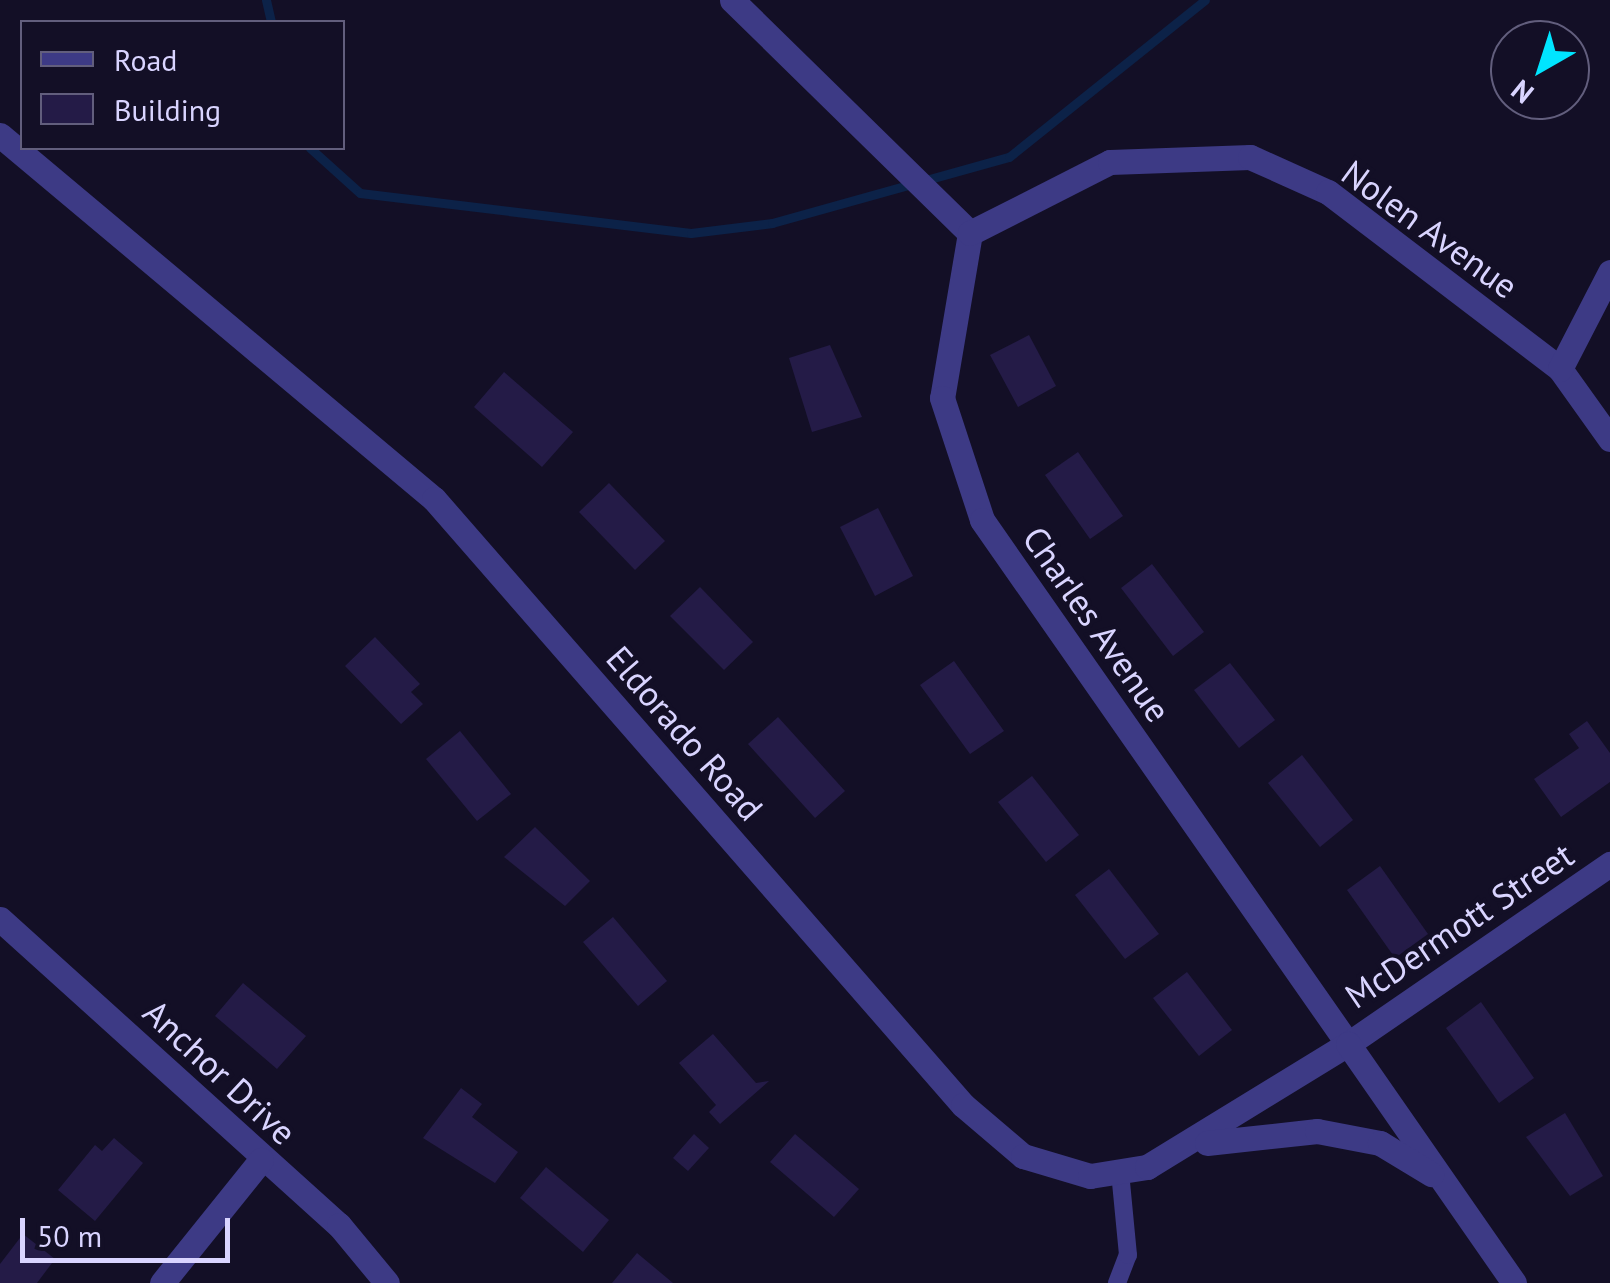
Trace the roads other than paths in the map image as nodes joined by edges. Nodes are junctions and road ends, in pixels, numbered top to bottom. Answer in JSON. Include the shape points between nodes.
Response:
{"nodes":[{"id":1,"x":732,"y":0,"type":"edge"},
{"id":2,"x":0,"y":135,"type":"edge"},
{"id":3,"x":970,"y":233,"type":"junction"},
{"id":4,"x":1610,"y":272,"type":"edge"},
{"id":5,"x":1560,"y":368,"type":"junction"},
{"id":6,"x":1610,"y":438,"type":"edge"},
{"id":7,"x":1610,"y":864,"type":"edge"},
{"id":8,"x":0,"y":919,"type":"edge"},
{"id":9,"x":1348,"y":1044,"type":"junction"},
{"id":10,"x":1192,"y":1146,"type":"junction"},
{"id":11,"x":261,"y":1160,"type":"junction"},
{"id":12,"x":1120,"y":1172,"type":"junction"},
{"id":13,"x":1451,"y":1192,"type":"junction"},
{"id":14,"x":162,"y":1283,"type":"edge"},
{"id":15,"x":386,"y":1283,"type":"edge"},
{"id":16,"x":1117,"y":1283,"type":"edge"},
{"id":17,"x":1514,"y":1283,"type":"edge"}],
"edges":[{"from":1,"to":3,"type":"street"},
{"from":2,"to":12,"type":"street","name":"Eldorado Road","via":[[434,499],[992,1132],[1060,1173]]},
{"from":3,"to":5,"type":"street","name":"Nolen Avenue","via":[[1110,162],[1250,156],[1328,192]]},
{"from":3,"to":9,"type":"street","name":"Charles Avenue","via":[[942,398],[982,520]]},
{"from":4,"to":5,"type":"street"},
{"from":5,"to":6,"type":"street","name":"Nolen Avenue"},
{"from":7,"to":9,"type":"street","name":"McDermott Street"},
{"from":8,"to":11,"type":"street","name":"Anchor Drive"},
{"from":9,"to":10,"type":"street","name":"Eldorado Road"},
{"from":9,"to":13,"type":"street","name":"Charles Avenue"},
{"from":10,"to":12,"type":"street","name":"Eldorado Road"},
{"from":10,"to":13,"type":"street","via":[[1317,1131],[1380,1143]]},
{"from":11,"to":14,"type":"street"},
{"from":11,"to":15,"type":"street","name":"Anchor Drive","via":[[339,1225]]},
{"from":12,"to":16,"type":"lane","via":[[1128,1255]]},
{"from":13,"to":17,"type":"street","name":"Charles Avenue"}]}
